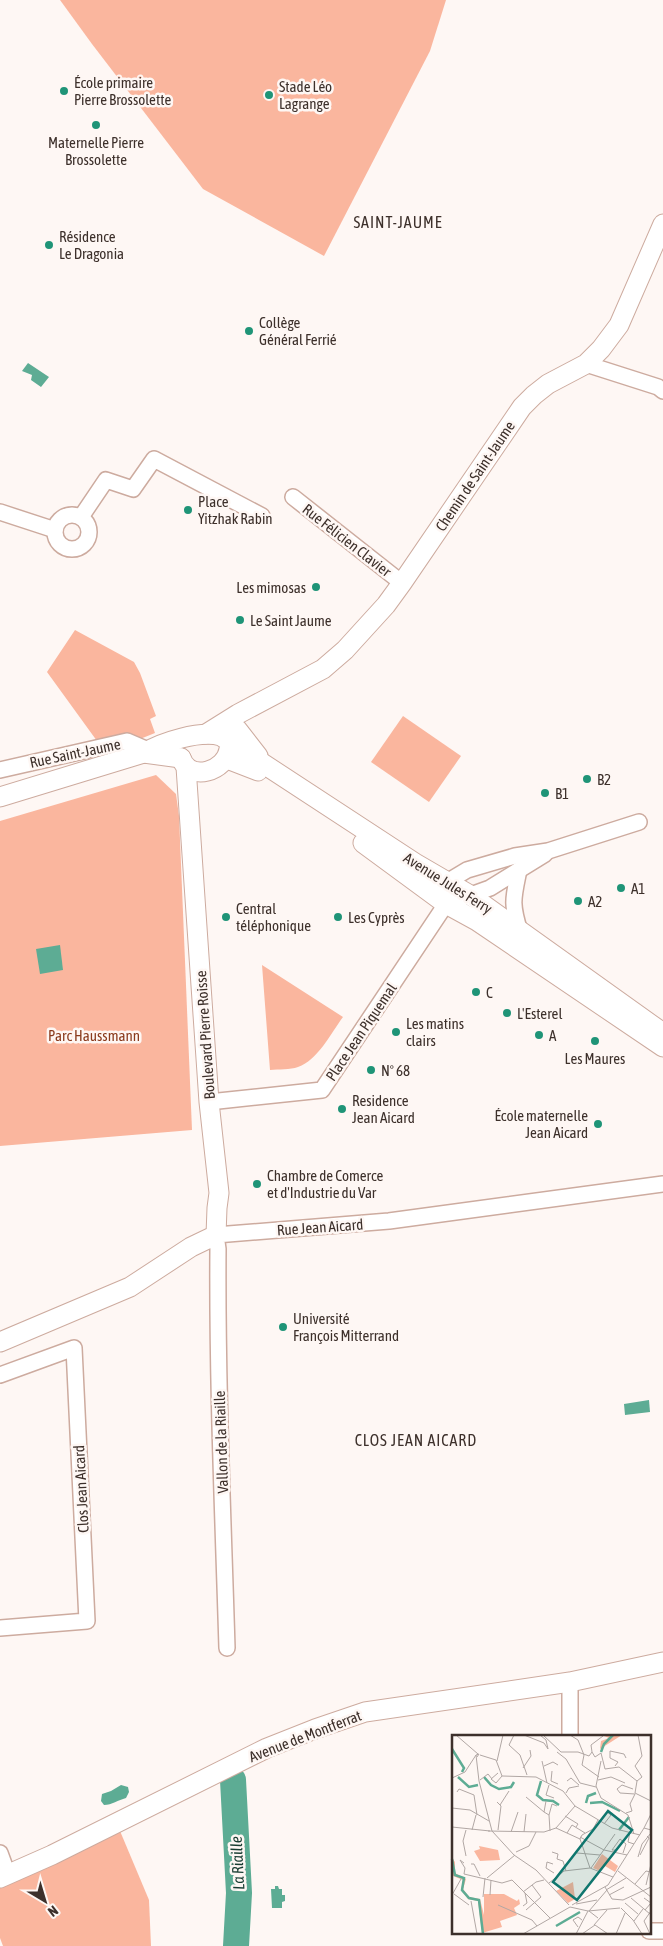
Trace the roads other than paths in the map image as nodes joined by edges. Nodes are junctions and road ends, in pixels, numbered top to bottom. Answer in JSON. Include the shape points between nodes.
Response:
{"nodes":[{"id":1,"x":663,"y":224,"type":"edge"},
{"id":2,"x":586,"y":364,"type":"junction"},
{"id":3,"x":663,"y":391,"type":"edge"},
{"id":4,"x":293,"y":497,"type":"dead end"},
{"id":5,"x":0,"y":512,"type":"edge"},
{"id":6,"x":262,"y":516,"type":"dead end"},
{"id":7,"x":81,"y":517,"type":"junction"},
{"id":8,"x":56,"y":530,"type":"junction"},
{"id":9,"x":402,"y":583,"type":"junction"},
{"id":10,"x":256,"y":706,"type":"junction"},
{"id":11,"x":206,"y":734,"type":"junction"},
{"id":12,"x":185,"y":739,"type":"junction"},
{"id":13,"x":230,"y":743,"type":"junction"},
{"id":14,"x":146,"y":752,"type":"junction"},
{"id":15,"x":183,"y":763,"type":"junction"},
{"id":16,"x":0,"y":770,"type":"edge"},
{"id":17,"x":206,"y":772,"type":"junction"},
{"id":18,"x":0,"y":797,"type":"edge"},
{"id":19,"x":639,"y":822,"type":"dead end"},
{"id":20,"x":192,"y":835,"type":"junction"},
{"id":21,"x":548,"y":852,"type":"junction"},
{"id":22,"x":519,"y":870,"type":"junction"},
{"id":23,"x":447,"y":882,"type":"junction"},
{"id":24,"x":470,"y":895,"type":"junction"},
{"id":25,"x":446,"y":904,"type":"junction"},
{"id":26,"x":520,"y":932,"type":"junction"},
{"id":27,"x":663,"y":1032,"type":"edge"},
{"id":28,"x":663,"y":1047,"type":"edge"},
{"id":29,"x":209,"y":1102,"type":"junction"},
{"id":30,"x":663,"y":1184,"type":"edge"},
{"id":31,"x":216,"y":1236,"type":"junction"},
{"id":32,"x":0,"y":1342,"type":"edge"},
{"id":33,"x":0,"y":1375,"type":"edge"},
{"id":34,"x":0,"y":1628,"type":"edge"},
{"id":35,"x":227,"y":1648,"type":"dead end"},
{"id":36,"x":663,"y":1662,"type":"edge"},
{"id":37,"x":570,"y":1682,"type":"junction"},
{"id":38,"x":570,"y":1735,"type":"edge"},
{"id":39,"x":0,"y":1853,"type":"edge"},
{"id":40,"x":4,"y":1877,"type":"edge"},
{"id":41,"x":650,"y":1931,"type":"edge"},
{"id":42,"x":663,"y":1931,"type":"edge"}],
"edges":[{"from":1,"to":2,"type":"street","name":"Chemin de Saint-Jaume","via":[[619,325]]},
{"from":2,"to":3,"type":"street"},
{"from":2,"to":9,"type":"street","name":"Chemin de Saint-Jaume","via":[[548,384],[522,407]]},
{"from":4,"to":9,"type":"street","name":"Rue Félicien Clavier"},
{"from":5,"to":8,"type":"street"},
{"from":6,"to":7,"type":"street","via":[[154,459],[133,490],[106,480]]},
{"from":7,"to":8,"type":"street","via":[[64,517]]},
{"from":7,"to":8,"type":"street","via":[[89,531],[82,546],[67,548],[58,541]]},
{"from":9,"to":10,"type":"street","name":"Chemin de Saint-Jaume","via":[[350,645],[324,668]]},
{"from":10,"to":11,"type":"street","name":"Chemin de Saint-Jaume"},
{"from":10,"to":13,"type":"street","name":"Chemin de Saint-Jaume"},
{"from":11,"to":12,"type":"street"},
{"from":11,"to":13,"type":"street","via":[[221,736]]},
{"from":12,"to":14,"type":"street","via":[[168,741]]},
{"from":12,"to":15,"type":"street","via":[[181,744]]},
{"from":13,"to":17,"type":"street","via":[[216,768]]},
{"from":13,"to":23,"type":"street","name":"Avenue Jules Ferry"},
{"from":13,"to":25,"type":"street","name":"Avenue Jules Ferry","via":[[256,769]]},
{"from":14,"to":15,"type":"street"},
{"from":14,"to":16,"type":"street","name":"Rue Saint-Jaume","via":[[127,741]]},
{"from":14,"to":18,"type":"street"},
{"from":15,"to":17,"type":"street","via":[[197,772]]},
{"from":15,"to":20,"type":"street","name":"Boulevard Pierre Roisse"},
{"from":17,"to":20,"type":"street","name":"Boulevard Pierre Roisse"},
{"from":19,"to":21,"type":"street"},
{"from":20,"to":29,"type":"street","name":"Boulevard Pierre Roisse"},
{"from":21,"to":22,"type":"street"},
{"from":21,"to":23,"type":"street","via":[[507,858],[467,870]]},
{"from":22,"to":24,"type":"street","via":[[490,888]]},
{"from":22,"to":26,"type":"street","via":[[513,908]]},
{"from":23,"to":24,"type":"street","name":"Avenue Jules Ferry"},
{"from":23,"to":25,"type":"street"},
{"from":24,"to":25,"type":"street"},
{"from":24,"to":26,"type":"street","name":"Avenue Jules Ferry"},
{"from":25,"to":28,"type":"street","name":"Avenue Jules Ferry","via":[[477,921]]},
{"from":25,"to":29,"type":"street","name":"Place Jean Piquemal","via":[[322,1090]]},
{"from":26,"to":27,"type":"street","name":"Avenue Jules Ferry"},
{"from":29,"to":31,"type":"street","name":"Boulevard Pierre Roisse","via":[[220,1192]]},
{"from":30,"to":31,"type":"street","name":"Rue Jean Aicard","via":[[389,1221]]},
{"from":31,"to":32,"type":"street","name":"Rue Jean Aicard","via":[[191,1247],[130,1287]]},
{"from":31,"to":35,"type":"street","name":"Vallon de la Riaille"},
{"from":33,"to":34,"type":"street","name":"Clos Jean Aicard","via":[[74,1348],[87,1622]]},
{"from":36,"to":37,"type":"street","name":"Avenue de Montferrat"},
{"from":37,"to":38,"type":"street"},
{"from":37,"to":40,"type":"street","name":"Avenue de Montferrat","via":[[365,1712],[315,1729],[267,1748]]},
{"from":39,"to":40,"type":"street"},
{"from":41,"to":42,"type":"street"}]}
